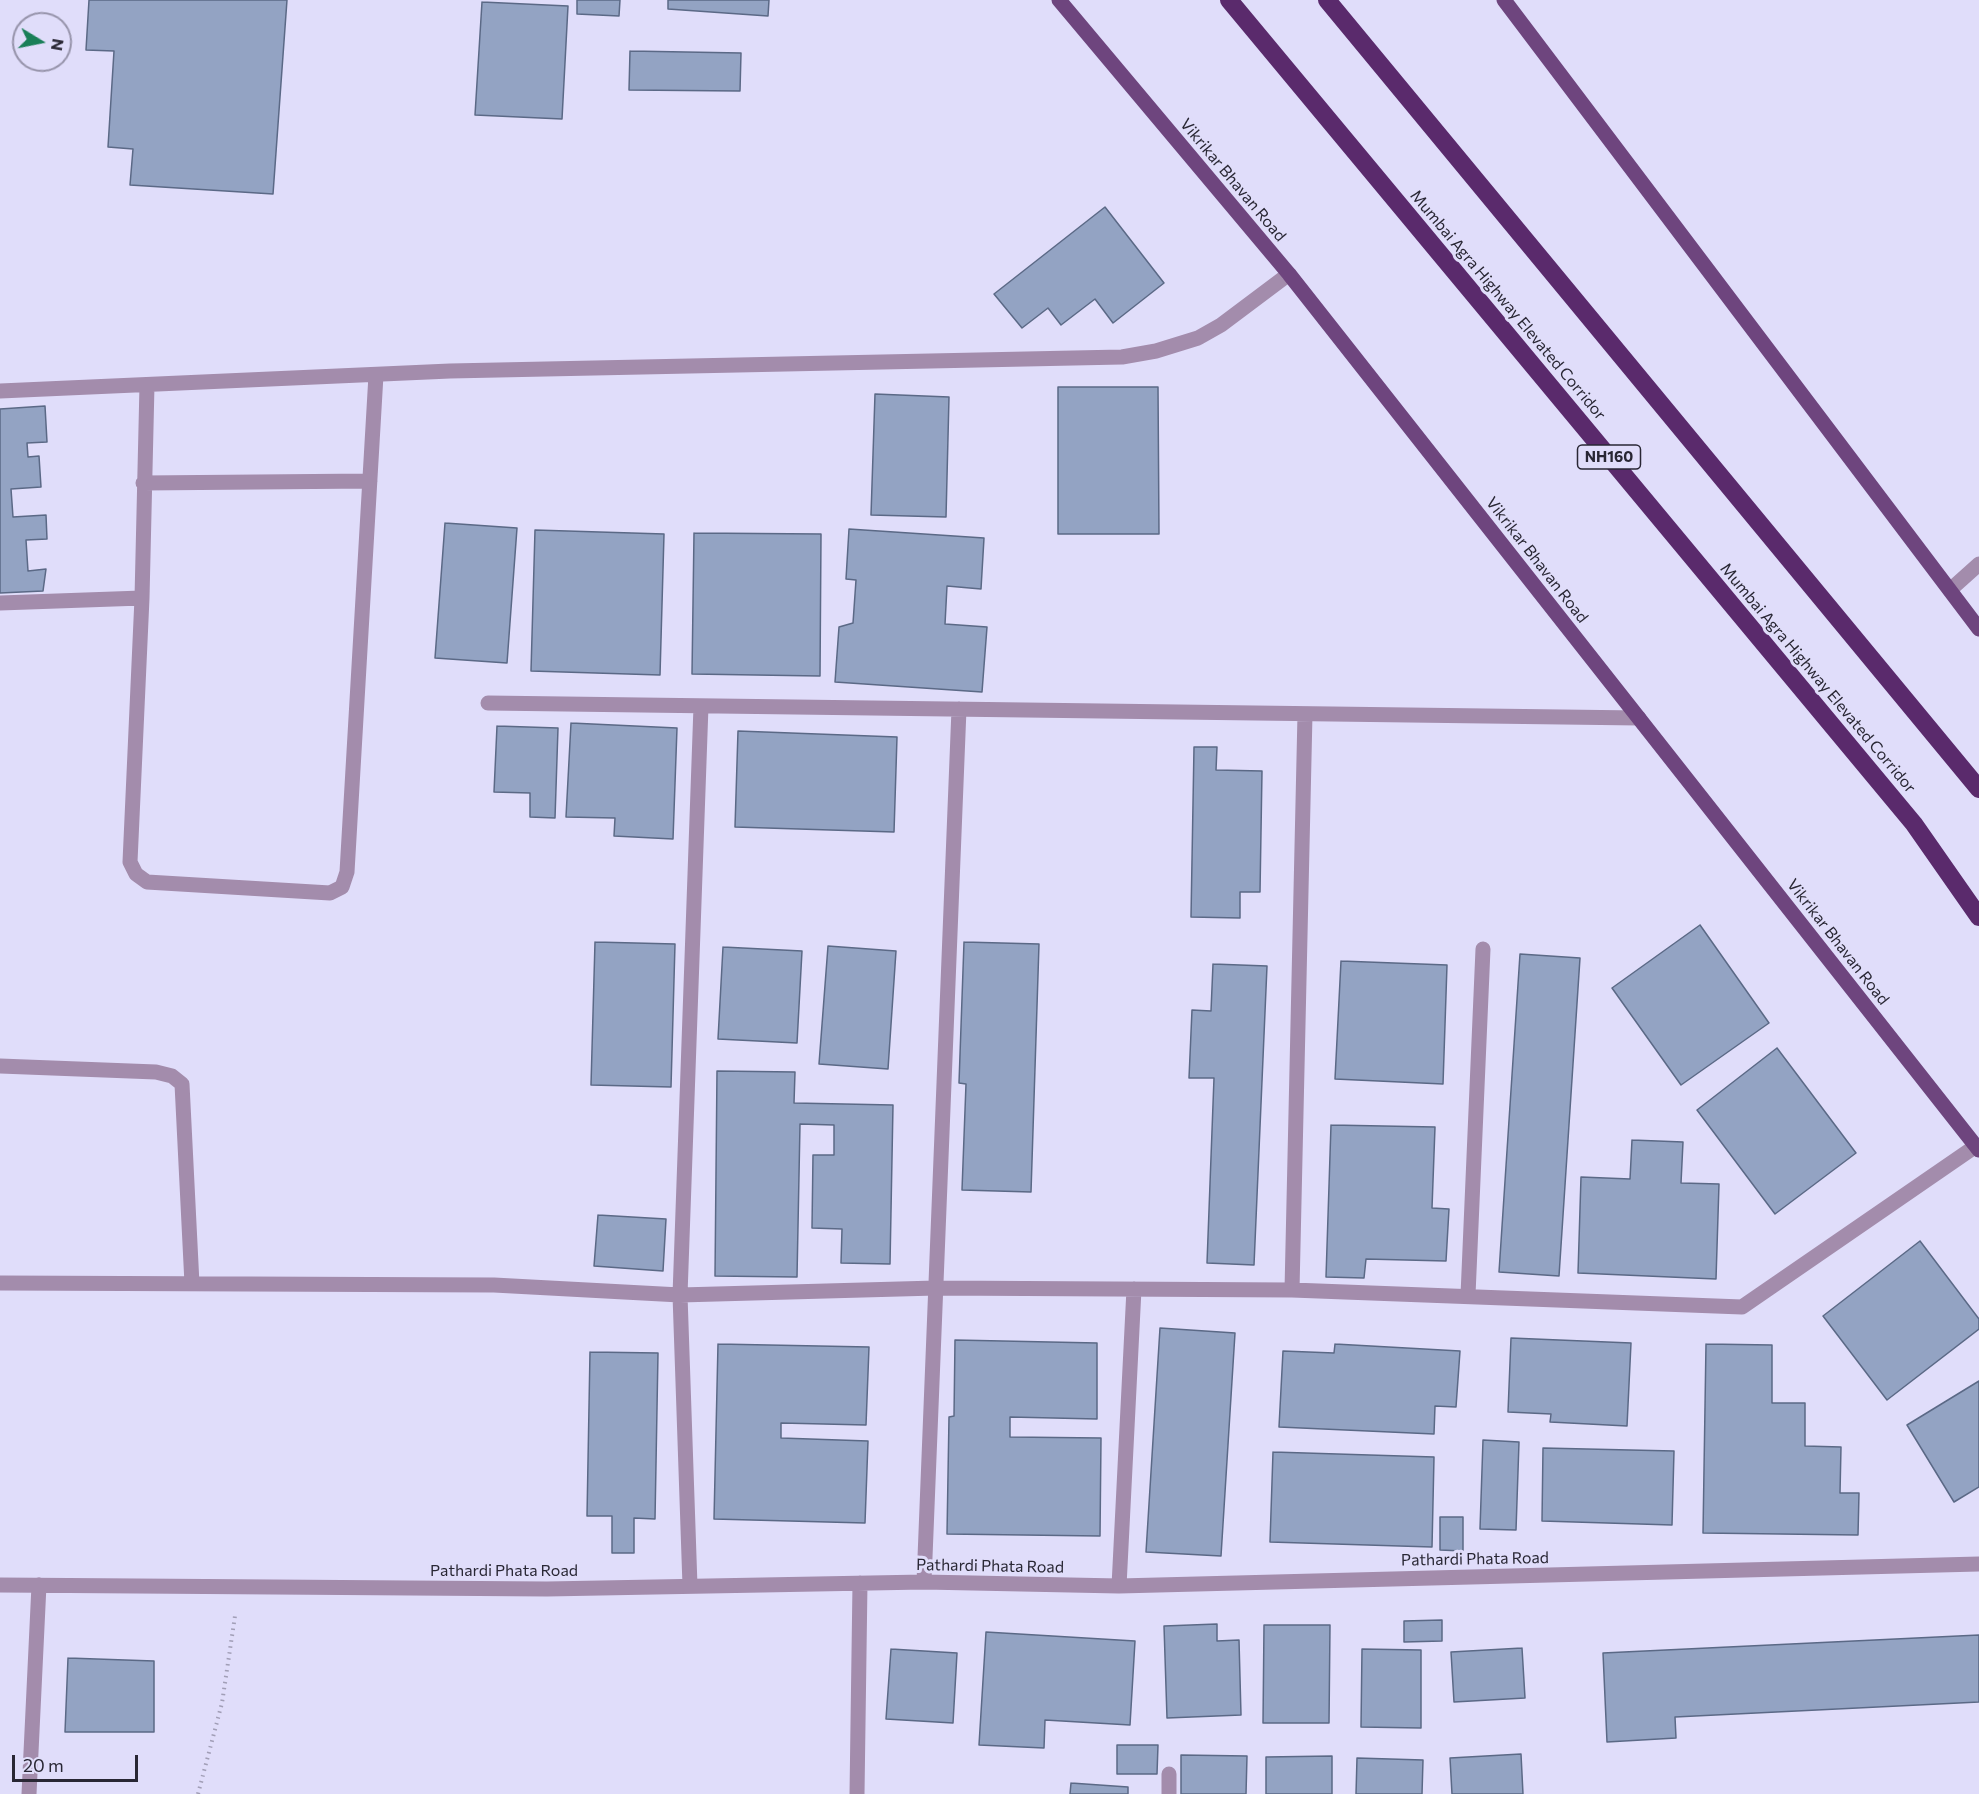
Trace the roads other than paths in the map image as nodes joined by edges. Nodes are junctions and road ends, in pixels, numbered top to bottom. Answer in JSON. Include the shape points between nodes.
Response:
{"nodes":[{"id":1,"x":1059,"y":0,"type":"edge"},
{"id":2,"x":1327,"y":0,"type":"edge"},
{"id":3,"x":1504,"y":0,"type":"edge"},
{"id":4,"x":1231,"y":2,"type":"edge"},
{"id":5,"x":1288,"y":274,"type":"junction"},
{"id":6,"x":375,"y":375,"type":"junction"},
{"id":7,"x":147,"y":385,"type":"junction"},
{"id":8,"x":0,"y":391,"type":"edge"},
{"id":9,"x":370,"y":481,"type":"junction"},
{"id":10,"x":143,"y":483,"type":"junction"},
{"id":11,"x":1979,"y":564,"type":"edge"},
{"id":12,"x":1950,"y":590,"type":"junction"},
{"id":13,"x":142,"y":598,"type":"junction"},
{"id":14,"x":0,"y":603,"type":"edge"},
{"id":15,"x":1979,"y":629,"type":"edge"},
{"id":16,"x":488,"y":703,"type":"dead end"},
{"id":17,"x":701,"y":706,"type":"junction"},
{"id":18,"x":959,"y":709,"type":"junction"},
{"id":19,"x":1305,"y":714,"type":"junction"},
{"id":20,"x":1639,"y":718,"type":"junction"},
{"id":21,"x":1979,"y":789,"type":"edge"},
{"id":22,"x":1979,"y":916,"type":"edge"},
{"id":23,"x":1483,"y":949,"type":"dead end"},
{"id":24,"x":0,"y":1066,"type":"edge"},
{"id":25,"x":1978,"y":1148,"type":"edge"},
{"id":26,"x":0,"y":1283,"type":"edge"},
{"id":27,"x":192,"y":1284,"type":"junction"},
{"id":28,"x":936,"y":1288,"type":"junction"},
{"id":29,"x":1134,"y":1289,"type":"junction"},
{"id":30,"x":1292,"y":1290,"type":"junction"},
{"id":31,"x":680,"y":1295,"type":"junction"},
{"id":32,"x":1468,"y":1295,"type":"junction"},
{"id":33,"x":1979,"y":1564,"type":"edge"},
{"id":34,"x":924,"y":1582,"type":"junction"},
{"id":35,"x":860,"y":1583,"type":"junction"},
{"id":36,"x":0,"y":1585,"type":"edge"},
{"id":37,"x":39,"y":1585,"type":"junction"},
{"id":38,"x":690,"y":1586,"type":"junction"},
{"id":39,"x":1119,"y":1586,"type":"junction"},
{"id":40,"x":1169,"y":1774,"type":"dead end"},
{"id":41,"x":29,"y":1794,"type":"edge"},
{"id":42,"x":857,"y":1794,"type":"edge"},
{"id":43,"x":1169,"y":1794,"type":"edge"}],
"edges":[{"from":1,"to":5,"type":"main road","name":"Vikrikar Bhavan Road"},
{"from":2,"to":21,"type":"highway"},
{"from":3,"to":12,"type":"main road"},
{"from":4,"to":22,"type":"highway","name":"Mumbai Agra Highway Elevated Corridor","number":"NH160","via":[[1914,824]]},
{"from":5,"to":6,"type":"street","via":[[1198,338],[1122,357]]},
{"from":5,"to":20,"type":"main road","name":"Vikrikar Bhavan Road"},
{"from":6,"to":7,"type":"street"},
{"from":6,"to":9,"type":"street"},
{"from":7,"to":8,"type":"street"},
{"from":7,"to":10,"type":"street"},
{"from":9,"to":10,"type":"street"},
{"from":9,"to":13,"type":"street","via":[[347,872],[342,887],[330,893],[147,882],[136,874],[130,862]]},
{"from":10,"to":13,"type":"street"},
{"from":11,"to":12,"type":"street"},
{"from":12,"to":15,"type":"main road"},
{"from":13,"to":14,"type":"street"},
{"from":16,"to":17,"type":"street"},
{"from":17,"to":18,"type":"street"},
{"from":17,"to":31,"type":"street"},
{"from":18,"to":19,"type":"street"},
{"from":18,"to":28,"type":"street"},
{"from":19,"to":20,"type":"street"},
{"from":19,"to":30,"type":"street"},
{"from":20,"to":25,"type":"main road","name":"Vikrikar Bhavan Road"},
{"from":23,"to":32,"type":"street"},
{"from":24,"to":27,"type":"street","via":[[156,1072],[172,1076],[182,1084]]},
{"from":25,"to":32,"type":"street","via":[[1742,1307]]},
{"from":26,"to":27,"type":"street"},
{"from":27,"to":31,"type":"street","via":[[494,1286]]},
{"from":28,"to":29,"type":"street"},
{"from":28,"to":31,"type":"street"},
{"from":28,"to":34,"type":"street"},
{"from":29,"to":30,"type":"street"},
{"from":29,"to":39,"type":"street"},
{"from":30,"to":32,"type":"street"},
{"from":31,"to":38,"type":"street"},
{"from":33,"to":39,"type":"street","name":"Pathardi Phata Road"},
{"from":34,"to":35,"type":"street","name":"Pathardi Phata Road"},
{"from":34,"to":39,"type":"street","name":"Pathardi Phata Road"},
{"from":35,"to":38,"type":"street","name":"Pathardi Phata Road"},
{"from":35,"to":42,"type":"street"},
{"from":36,"to":37,"type":"street","name":"Pathardi Phata Road"},
{"from":37,"to":38,"type":"street","name":"Pathardi Phata Road","via":[[547,1589]]},
{"from":37,"to":41,"type":"street"},
{"from":40,"to":43,"type":"street"}]}
